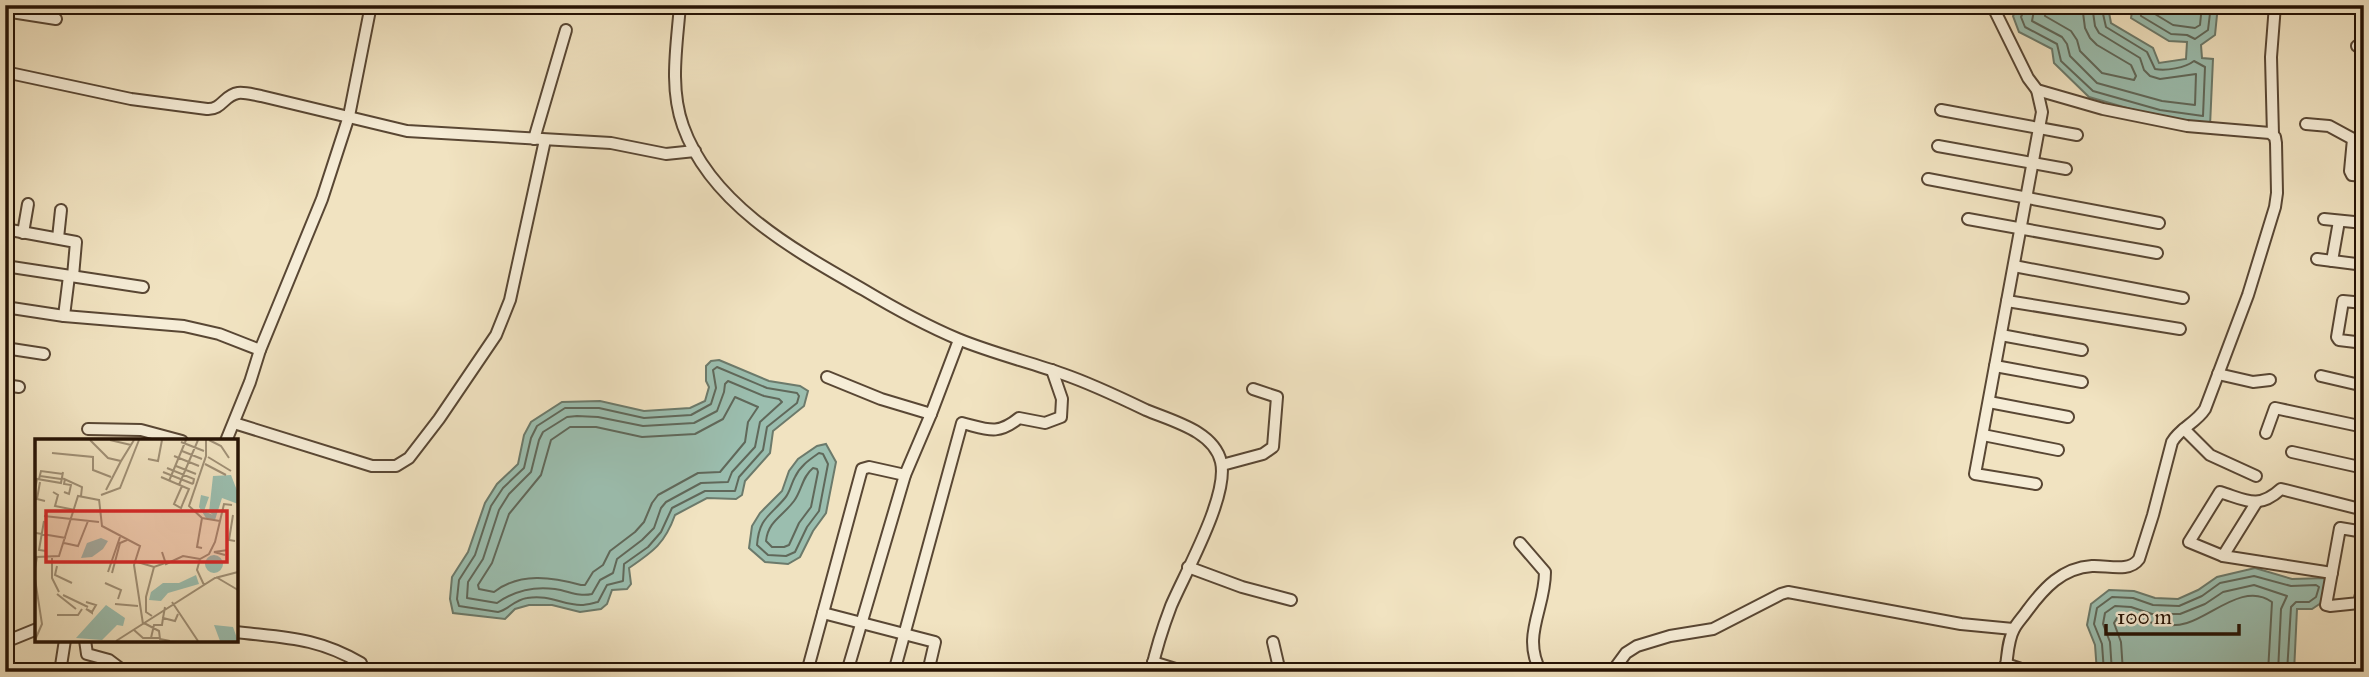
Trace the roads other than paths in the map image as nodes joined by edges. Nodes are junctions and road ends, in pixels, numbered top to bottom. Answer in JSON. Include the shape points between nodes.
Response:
{"nodes":[{"id":1,"x":371,"y":5,"type":"edge"},
{"id":2,"x":680,"y":5,"type":"edge"},
{"id":3,"x":1992,"y":5,"type":"edge"},
{"id":4,"x":2276,"y":5,"type":"edge"},
{"id":5,"x":5,"y":11,"type":"edge"},
{"id":6,"x":56,"y":19,"type":"dead end"},
{"id":7,"x":566,"y":30,"type":"dead end"},
{"id":8,"x":5,"y":72,"type":"edge"},
{"id":9,"x":2041,"y":92,"type":"junction"},
{"id":10,"x":1941,"y":110,"type":"dead end"},
{"id":11,"x":349,"y":116,"type":"junction"},
{"id":12,"x":2306,"y":124,"type":"dead end"},
{"id":13,"x":2039,"y":129,"type":"junction"},
{"id":14,"x":2077,"y":135,"type":"dead end"},
{"id":15,"x":2273,"y":135,"type":"junction"},
{"id":16,"x":539,"y":140,"type":"junction"},
{"id":17,"x":1938,"y":146,"type":"dead end"},
{"id":18,"x":695,"y":151,"type":"junction"},
{"id":19,"x":2033,"y":163,"type":"junction"},
{"id":20,"x":2066,"y":169,"type":"dead end"},
{"id":21,"x":2364,"y":176,"type":"edge"},
{"id":22,"x":1928,"y":179,"type":"dead end"},
{"id":23,"x":2027,"y":197,"type":"junction"},
{"id":24,"x":28,"y":204,"type":"dead end"},
{"id":25,"x":61,"y":209,"type":"dead end"},
{"id":26,"x":2364,"y":216,"type":"edge"},
{"id":27,"x":2331,"y":218,"type":"junction"},
{"id":28,"x":1968,"y":219,"type":"dead end"},
{"id":29,"x":2159,"y":223,"type":"dead end"},
{"id":30,"x":2364,"y":223,"type":"edge"},
{"id":31,"x":5,"y":229,"type":"edge"},
{"id":32,"x":2021,"y":229,"type":"junction"},
{"id":33,"x":23,"y":233,"type":"junction"},
{"id":34,"x":58,"y":238,"type":"junction"},
{"id":35,"x":2157,"y":253,"type":"dead end"},
{"id":36,"x":2317,"y":259,"type":"dead end"},
{"id":37,"x":2332,"y":261,"type":"junction"},
{"id":38,"x":2364,"y":265,"type":"edge"},
{"id":39,"x":5,"y":266,"type":"edge"},
{"id":40,"x":2014,"y":266,"type":"junction"},
{"id":41,"x":71,"y":276,"type":"junction"},
{"id":42,"x":143,"y":287,"type":"dead end"},
{"id":43,"x":2183,"y":298,"type":"dead end"},
{"id":44,"x":2007,"y":300,"type":"junction"},
{"id":45,"x":2364,"y":303,"type":"edge"},
{"id":46,"x":5,"y":306,"type":"edge"},
{"id":47,"x":64,"y":316,"type":"junction"},
{"id":48,"x":2180,"y":330,"type":"dead end"},
{"id":49,"x":2001,"y":335,"type":"junction"},
{"id":50,"x":959,"y":340,"type":"junction"},
{"id":51,"x":2364,"y":343,"type":"edge"},
{"id":52,"x":5,"y":348,"type":"edge"},
{"id":53,"x":260,"y":350,"type":"junction"},
{"id":54,"x":2082,"y":350,"type":"dead end"},
{"id":55,"x":44,"y":354,"type":"dead end"},
{"id":56,"x":1995,"y":366,"type":"junction"},
{"id":57,"x":1052,"y":370,"type":"junction"},
{"id":58,"x":2218,"y":374,"type":"junction"},
{"id":59,"x":2321,"y":376,"type":"dead end"},
{"id":60,"x":827,"y":377,"type":"dead end"},
{"id":61,"x":2270,"y":380,"type":"dead end"},
{"id":62,"x":2082,"y":382,"type":"dead end"},
{"id":63,"x":5,"y":385,"type":"edge"},
{"id":64,"x":2364,"y":386,"type":"edge"},
{"id":65,"x":19,"y":387,"type":"dead end"},
{"id":66,"x":1254,"y":389,"type":"dead end"},
{"id":67,"x":1989,"y":402,"type":"junction"},
{"id":68,"x":931,"y":414,"type":"junction"},
{"id":69,"x":2068,"y":417,"type":"dead end"},
{"id":70,"x":233,"y":423,"type":"junction"},
{"id":71,"x":2364,"y":427,"type":"edge"},
{"id":72,"x":88,"y":429,"type":"dead end"},
{"id":73,"x":2184,"y":429,"type":"junction"},
{"id":74,"x":2266,"y":433,"type":"dead end"},
{"id":75,"x":1983,"y":435,"type":"junction"},
{"id":76,"x":175,"y":439,"type":"edge"},
{"id":77,"x":227,"y":439,"type":"edge"},
{"id":78,"x":2058,"y":450,"type":"dead end"},
{"id":79,"x":2292,"y":452,"type":"dead end"},
{"id":80,"x":1222,"y":465,"type":"junction"},
{"id":81,"x":2364,"y":468,"type":"edge"},
{"id":82,"x":905,"y":475,"type":"junction"},
{"id":83,"x":2256,"y":476,"type":"dead end"},
{"id":84,"x":2036,"y":484,"type":"dead end"},
{"id":85,"x":2256,"y":503,"type":"junction"},
{"id":86,"x":2364,"y":510,"type":"edge"},
{"id":87,"x":2364,"y":532,"type":"edge"},
{"id":88,"x":1520,"y":543,"type":"dead end"},
{"id":89,"x":2223,"y":556,"type":"junction"},
{"id":90,"x":1188,"y":567,"type":"junction"},
{"id":91,"x":2332,"y":573,"type":"junction"},
{"id":92,"x":2364,"y":581,"type":"edge"},
{"id":93,"x":1291,"y":600,"type":"dead end"},
{"id":94,"x":822,"y":613,"type":"junction"},
{"id":95,"x":860,"y":624,"type":"junction"},
{"id":96,"x":2014,"y":629,"type":"junction"},
{"id":97,"x":35,"y":630,"type":"edge"},
{"id":98,"x":238,"y":632,"type":"edge"},
{"id":99,"x":905,"y":635,"type":"junction"},
{"id":100,"x":5,"y":642,"type":"edge"},
{"id":101,"x":65,"y":642,"type":"edge"},
{"id":102,"x":85,"y":642,"type":"edge"},
{"id":103,"x":1273,"y":642,"type":"dead end"},
{"id":104,"x":361,"y":663,"type":"dead end"},
{"id":105,"x":1152,"y":667,"type":"edge"},
{"id":106,"x":115,"y":668,"type":"edge"},
{"id":107,"x":2006,"y":668,"type":"edge"},
{"id":108,"x":60,"y":672,"type":"edge"},
{"id":109,"x":125,"y":672,"type":"edge"},
{"id":110,"x":807,"y":672,"type":"edge"},
{"id":111,"x":847,"y":672,"type":"edge"},
{"id":112,"x":894,"y":672,"type":"edge"},
{"id":113,"x":928,"y":672,"type":"edge"},
{"id":114,"x":1185,"y":672,"type":"edge"},
{"id":115,"x":1280,"y":672,"type":"edge"},
{"id":116,"x":1541,"y":672,"type":"edge"},
{"id":117,"x":1612,"y":672,"type":"edge"},
{"id":118,"x":2030,"y":672,"type":"edge"}],
"edges":[{"from":1,"to":11,"type":"street"},
{"from":2,"to":18,"type":"street","via":[[676,99]]},
{"from":3,"to":9,"type":"street","via":[[2028,78]]},
{"from":4,"to":15,"type":"street","via":[[2271,57]]},
{"from":5,"to":6,"type":"street"},
{"from":7,"to":16,"type":"street"},
{"from":8,"to":11,"type":"street","via":[[131,99],[213,110],[240,93]]},
{"from":9,"to":13,"type":"street"},
{"from":9,"to":15,"type":"street","via":[[2188,127]]},
{"from":10,"to":13,"type":"street"},
{"from":11,"to":16,"type":"street","via":[[407,131]]},
{"from":11,"to":53,"type":"street","via":[[322,199]]},
{"from":12,"to":21,"type":"street","via":[[2329,127],[2353,139],[2350,171]]},
{"from":13,"to":14,"type":"street"},
{"from":13,"to":19,"type":"street"},
{"from":15,"to":58,"type":"street","via":[[2275,207]]},
{"from":16,"to":18,"type":"street","via":[[620,144],[666,154]]},
{"from":16,"to":70,"type":"street","via":[[504,320],[409,458],[396,466],[372,466]]},
{"from":17,"to":19,"type":"street"},
{"from":18,"to":50,"type":"street","via":[[728,195],[771,232],[894,308]]},
{"from":19,"to":20,"type":"street"},
{"from":19,"to":23,"type":"street"},
{"from":22,"to":23,"type":"street"},
{"from":23,"to":29,"type":"street"},
{"from":23,"to":32,"type":"street"},
{"from":24,"to":33,"type":"street"},
{"from":25,"to":34,"type":"street"},
{"from":26,"to":27,"type":"street"},
{"from":27,"to":30,"type":"street"},
{"from":27,"to":37,"type":"street"},
{"from":28,"to":32,"type":"street"},
{"from":31,"to":33,"type":"street"},
{"from":32,"to":35,"type":"street"},
{"from":32,"to":40,"type":"street"},
{"from":33,"to":34,"type":"street"},
{"from":34,"to":41,"type":"street","via":[[78,245]]},
{"from":36,"to":37,"type":"street"},
{"from":37,"to":38,"type":"street"},
{"from":39,"to":41,"type":"street"},
{"from":40,"to":43,"type":"street"},
{"from":40,"to":44,"type":"street"},
{"from":41,"to":42,"type":"street"},
{"from":41,"to":47,"type":"street"},
{"from":44,"to":48,"type":"street"},
{"from":44,"to":49,"type":"street"},
{"from":45,"to":51,"type":"street","via":[[2342,302],[2337,337]]},
{"from":46,"to":47,"type":"street"},
{"from":47,"to":53,"type":"street","via":[[184,326]]},
{"from":49,"to":54,"type":"street"},
{"from":49,"to":56,"type":"street"},
{"from":50,"to":57,"type":"street"},
{"from":50,"to":68,"type":"street"},
{"from":52,"to":55,"type":"street"},
{"from":53,"to":70,"type":"street"},
{"from":56,"to":62,"type":"street"},
{"from":56,"to":67,"type":"street"},
{"from":57,"to":80,"type":"street","via":[[1192,430],[1214,446]]},
{"from":57,"to":99,"type":"street","via":[[1062,399],[1061,417],[1045,423],[1018,418],[994,431],[962,423]]},
{"from":58,"to":61,"type":"street","via":[[2253,382]]},
{"from":58,"to":73,"type":"street","via":[[2205,409]]},
{"from":59,"to":64,"type":"street"},
{"from":60,"to":68,"type":"street"},
{"from":63,"to":65,"type":"street"},
{"from":66,"to":80,"type":"street","via":[[1278,397],[1273,447]]},
{"from":67,"to":69,"type":"street"},
{"from":67,"to":75,"type":"street"},
{"from":68,"to":82,"type":"street"},
{"from":70,"to":77,"type":"street"},
{"from":71,"to":74,"type":"street","via":[[2275,408]]},
{"from":72,"to":76,"type":"street","via":[[141,430]]},
{"from":73,"to":83,"type":"street","via":[[2210,455]]},
{"from":73,"to":96,"type":"street","via":[[2172,442],[2136,564],[2092,566],[2067,573],[2047,586]]},
{"from":75,"to":78,"type":"street"},
{"from":75,"to":84,"type":"street","via":[[1975,474]]},
{"from":79,"to":81,"type":"street"},
{"from":80,"to":90,"type":"street","via":[[1216,503]]},
{"from":82,"to":94,"type":"street","via":[[866,466],[862,469]]},
{"from":82,"to":95,"type":"street"},
{"from":85,"to":86,"type":"street","via":[[2271,499],[2281,489]]},
{"from":85,"to":89,"type":"street"},
{"from":85,"to":89,"type":"street","via":[[2220,492],[2189,542]]},
{"from":87,"to":91,"type":"street","via":[[2340,528]]},
{"from":88,"to":116,"type":"street","via":[[1545,572],[1532,644]]},
{"from":89,"to":91,"type":"street"},
{"from":90,"to":93,"type":"street"},
{"from":90,"to":105,"type":"street"},
{"from":91,"to":92,"type":"street","via":[[2326,605],[2330,606],[2359,603]]},
{"from":94,"to":95,"type":"street"},
{"from":94,"to":110,"type":"street"},
{"from":95,"to":99,"type":"street"},
{"from":95,"to":111,"type":"street"},
{"from":96,"to":107,"type":"street"},
{"from":96,"to":117,"type":"street","via":[[1784,593],[1713,629],[1637,646]]},
{"from":97,"to":100,"type":"street"},
{"from":98,"to":104,"type":"street","via":[[327,645]]},
{"from":99,"to":112,"type":"street"},
{"from":99,"to":113,"type":"street","via":[[935,642]]},
{"from":101,"to":108,"type":"street"},
{"from":102,"to":106,"type":"street","via":[[87,654]]},
{"from":103,"to":115,"type":"street"},
{"from":105,"to":114,"type":"street"},
{"from":106,"to":109,"type":"street"},
{"from":107,"to":118,"type":"street"}]}
